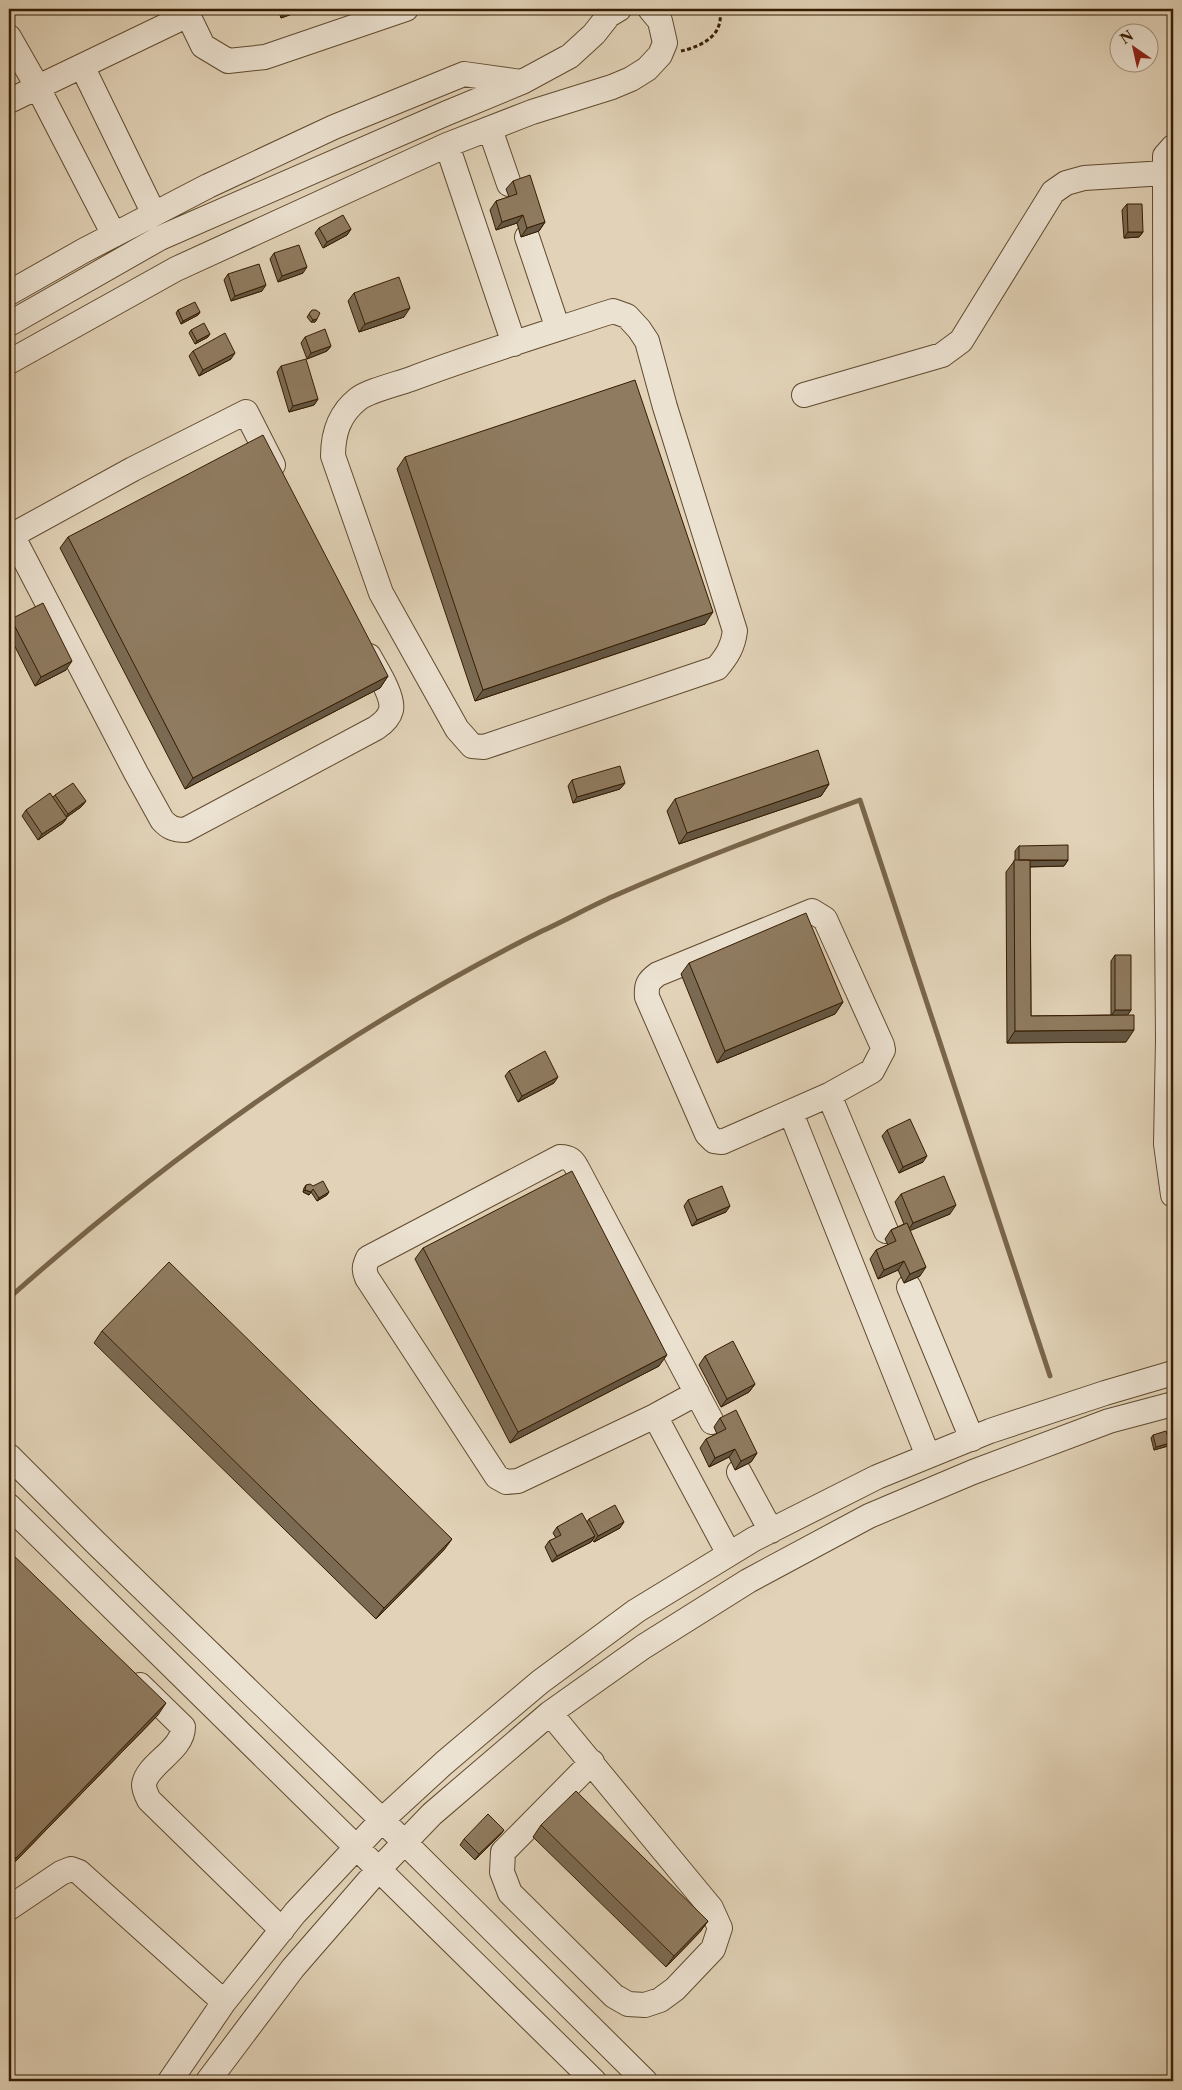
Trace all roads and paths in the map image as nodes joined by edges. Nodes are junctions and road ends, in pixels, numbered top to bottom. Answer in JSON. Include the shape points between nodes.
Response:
{"nodes":[{"id":1,"x":406,"y":9,"type":"edge"},
{"id":2,"x":619,"y":9,"type":"edge"},
{"id":3,"x":650,"y":9,"type":"edge"},
{"id":4,"x":720,"y":9,"type":"edge"},
{"id":5,"x":187,"y":12,"type":"edge"},
{"id":6,"x":9,"y":37,"type":"edge"},
{"id":7,"x":660,"y":55,"type":"junction"},
{"id":8,"x":82,"y":66,"type":"junction"},
{"id":9,"x":522,"y":82,"type":"junction"},
{"id":10,"x":38,"y":88,"type":"junction"},
{"id":11,"x":9,"y":101,"type":"edge"},
{"id":12,"x":490,"y":129,"type":"junction"},
{"id":13,"x":447,"y":145,"type":"junction"},
{"id":14,"x":1173,"y":147,"type":"edge"},
{"id":15,"x":1165,"y":174,"type":"junction"},
{"id":16,"x":508,"y":184,"type":"dead end"},
{"id":17,"x":154,"y":214,"type":"junction"},
{"id":18,"x":114,"y":235,"type":"junction"},
{"id":19,"x":527,"y":237,"type":"edge"},
{"id":20,"x":9,"y":293,"type":"edge"},
{"id":21,"x":9,"y":324,"type":"edge"},
{"id":22,"x":558,"y":329,"type":"junction"},
{"id":23,"x":514,"y":344,"type":"junction"},
{"id":24,"x":9,"y":362,"type":"edge"},
{"id":25,"x":804,"y":395,"type":"dead end"},
{"id":26,"x":282,"y":483,"type":"edge"},
{"id":27,"x":10,"y":536,"type":"edge"},
{"id":28,"x":358,"y":634,"type":"edge"},
{"id":29,"x":1170,"y":794,"type":"edge"},
{"id":30,"x":1171,"y":1040,"type":"edge"},
{"id":31,"x":829,"y":1095,"type":"junction"},
{"id":32,"x":791,"y":1112,"type":"junction"},
{"id":33,"x":1172,"y":1182,"type":"edge"},
{"id":34,"x":886,"y":1231,"type":"dead end"},
{"id":35,"x":909,"y":1286,"type":"edge"},
{"id":36,"x":1173,"y":1373,"type":"edge"},
{"id":37,"x":697,"y":1393,"type":"junction"},
{"id":38,"x":1173,"y":1404,"type":"edge"},
{"id":39,"x":655,"y":1416,"type":"junction"},
{"id":40,"x":712,"y":1422,"type":"dead end"},
{"id":41,"x":972,"y":1439,"type":"junction"},
{"id":42,"x":9,"y":1456,"type":"edge"},
{"id":43,"x":928,"y":1456,"type":"junction"},
{"id":44,"x":739,"y":1472,"type":"edge"},
{"id":45,"x":9,"y":1506,"type":"edge"},
{"id":46,"x":770,"y":1530,"type":"junction"},
{"id":47,"x":730,"y":1554,"type":"junction"},
{"id":48,"x":122,"y":1666,"type":"edge"},
{"id":49,"x":550,"y":1713,"type":"junction"},
{"id":50,"x":592,"y":1762,"type":"junction"},
{"id":51,"x":382,"y":1820,"type":"junction"},
{"id":52,"x":404,"y":1843,"type":"junction"},
{"id":53,"x":355,"y":1848,"type":"junction"},
{"id":54,"x":379,"y":1869,"type":"junction"},
{"id":55,"x":9,"y":1908,"type":"edge"},
{"id":56,"x":282,"y":1930,"type":"junction"},
{"id":57,"x":224,"y":2002,"type":"junction"},
{"id":58,"x":170,"y":2081,"type":"edge"},
{"id":59,"x":208,"y":2081,"type":"edge"},
{"id":60,"x":594,"y":2081,"type":"edge"},
{"id":61,"x":645,"y":2081,"type":"edge"}],
"edges":[{"from":1,"to":5,"type":"lane","via":[[265,57],[228,61],[203,46]]},
{"from":2,"to":9,"type":"lane","via":[[609,15],[570,56]]},
{"from":3,"to":7,"type":"lane","via":[[660,21],[664,33],[665,43]]},
{"from":4,"to":7,"type":"path","via":[[719,26],[708,40],[691,49]]},
{"from":5,"to":8,"type":"lane"},
{"from":6,"to":10,"type":"lane"},
{"from":7,"to":12,"type":"lane","via":[[631,79]]},
{"from":8,"to":10,"type":"lane"},
{"from":8,"to":17,"type":"lane"},
{"from":9,"to":17,"type":"lane","via":[[464,74],[334,127]]},
{"from":9,"to":21,"type":"lane","via":[[160,238]]},
{"from":10,"to":11,"type":"lane"},
{"from":10,"to":18,"type":"lane"},
{"from":12,"to":13,"type":"lane"},
{"from":12,"to":16,"type":"lane"},
{"from":13,"to":23,"type":"lane"},
{"from":13,"to":24,"type":"lane","via":[[176,269]]},
{"from":14,"to":15,"type":"lane","via":[[1165,156]]},
{"from":15,"to":25,"type":"lane","via":[[1084,178],[1066,183],[1053,192],[962,341],[942,355]]},
{"from":15,"to":29,"type":"lane"},
{"from":17,"to":18,"type":"lane"},
{"from":18,"to":20,"type":"lane"},
{"from":19,"to":22,"type":"lane"},
{"from":22,"to":23,"type":"lane"},
{"from":22,"to":23,"type":"lane","via":[[613,311],[627,316],[647,341],[736,632],[734,645],[717,668],[484,747],[472,746],[457,729],[381,592],[333,456],[333,439],[347,409],[359,398]]},
{"from":26,"to":27,"type":"lane","via":[[246,412],[133,468]]},
{"from":27,"to":28,"type":"lane","via":[[162,820],[175,830],[185,830],[385,721],[391,710],[390,698]]},
{"from":29,"to":30,"type":"lane"},
{"from":30,"to":33,"type":"lane","via":[[1166,1144]]},
{"from":31,"to":32,"type":"lane"},
{"from":31,"to":32,"type":"lane","via":[[872,1071],[883,1050],[825,919],[820,915],[812,911],[650,980],[646,987],[647,997],[707,1134],[714,1141],[722,1142]]},
{"from":31,"to":34,"type":"lane"},
{"from":32,"to":43,"type":"lane"},
{"from":35,"to":41,"type":"lane"},
{"from":36,"to":41,"type":"lane"},
{"from":37,"to":39,"type":"lane"},
{"from":37,"to":39,"type":"lane","via":[[577,1168],[566,1157],[560,1157],[368,1258],[364,1271],[367,1278],[497,1477],[506,1482],[518,1481]]},
{"from":37,"to":40,"type":"lane"},
{"from":38,"to":49,"type":"lane","via":[[1109,1421],[973,1472],[869,1516],[748,1581],[643,1647]]},
{"from":39,"to":47,"type":"lane"},
{"from":41,"to":43,"type":"lane"},
{"from":42,"to":51,"type":"lane"},
{"from":43,"to":46,"type":"lane","via":[[877,1477]]},
{"from":44,"to":46,"type":"lane"},
{"from":45,"to":53,"type":"lane"},
{"from":46,"to":47,"type":"lane"},
{"from":47,"to":51,"type":"lane","via":[[636,1611],[540,1682]]},
{"from":48,"to":56,"type":"lane","via":[[182,1727],[182,1738],[146,1778],[144,1787],[149,1800]]},
{"from":49,"to":50,"type":"lane"},
{"from":49,"to":52,"type":"lane","via":[[432,1814]]},
{"from":50,"to":50,"type":"lane","via":[[711,1908],[720,1928],[713,1949],[675,1989],[660,2000],[645,2005],[628,2004],[614,1996],[510,1893],[502,1872],[503,1852]]},
{"from":51,"to":52,"type":"lane"},
{"from":51,"to":53,"type":"lane"},
{"from":52,"to":54,"type":"lane"},
{"from":52,"to":61,"type":"lane"},
{"from":53,"to":54,"type":"lane"},
{"from":53,"to":56,"type":"lane"},
{"from":54,"to":59,"type":"lane","via":[[293,1968]]},
{"from":54,"to":60,"type":"lane"},
{"from":55,"to":57,"type":"lane","via":[[61,1872],[71,1869],[79,1872]]},
{"from":56,"to":57,"type":"lane"},
{"from":57,"to":58,"type":"lane"}]}
